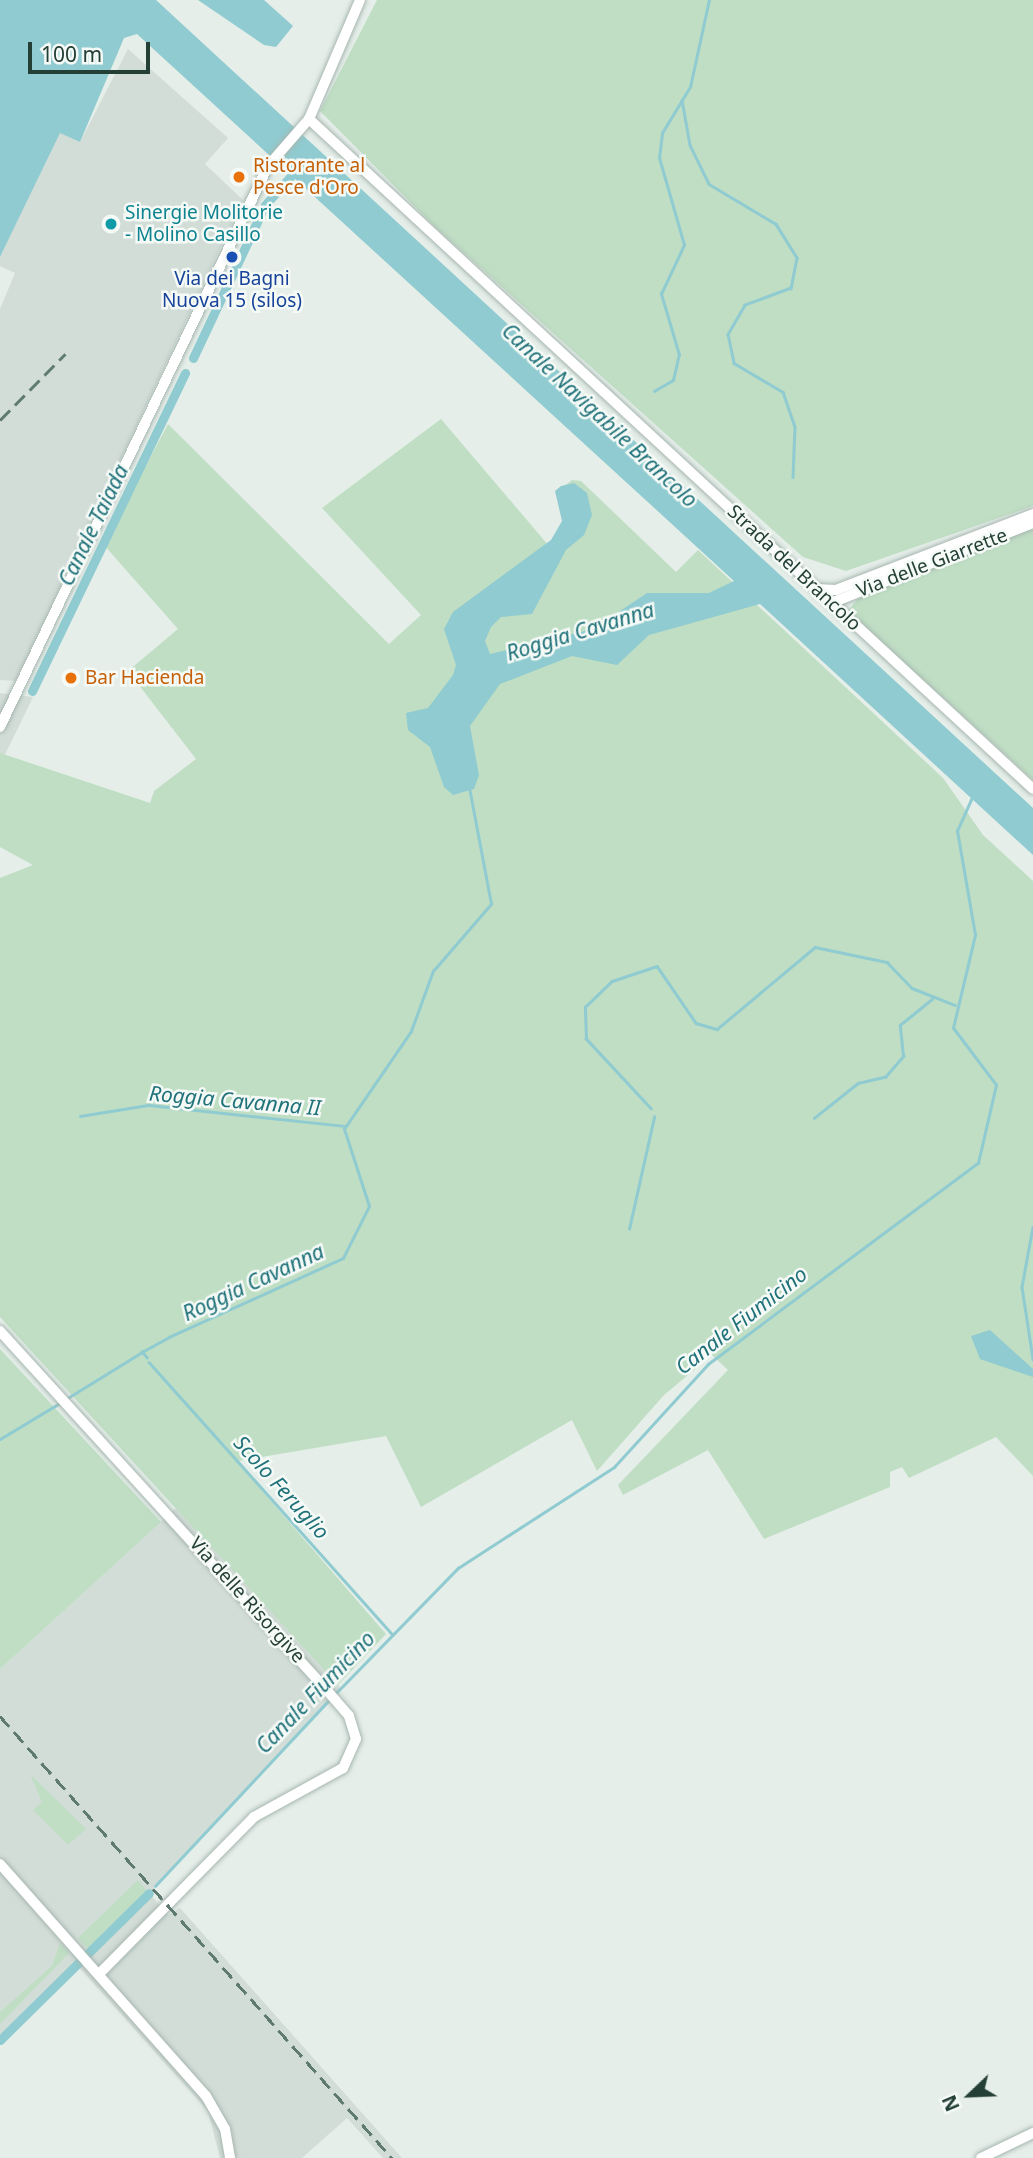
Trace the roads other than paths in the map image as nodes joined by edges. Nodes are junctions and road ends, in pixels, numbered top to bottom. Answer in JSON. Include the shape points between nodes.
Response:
{"nodes":[{"id":1,"x":360,"y":0,"type":"edge"},
{"id":2,"x":309,"y":119,"type":"junction"},
{"id":3,"x":1033,"y":514,"type":"edge"},
{"id":4,"x":1033,"y":523,"type":"edge"},
{"id":5,"x":840,"y":594,"type":"junction"},
{"id":6,"x":823,"y":595,"type":"junction"},
{"id":7,"x":840,"y":611,"type":"junction"},
{"id":8,"x":0,"y":727,"type":"edge"},
{"id":9,"x":1033,"y":789,"type":"edge"},
{"id":10,"x":0,"y":1331,"type":"edge"},
{"id":11,"x":0,"y":1864,"type":"edge"},
{"id":12,"x":99,"y":1975,"type":"junction"},
{"id":13,"x":1033,"y":2133,"type":"edge"},
{"id":14,"x":230,"y":2158,"type":"edge"},
{"id":15,"x":981,"y":2158,"type":"edge"}],
"edges":[{"from":1,"to":2,"type":"street"},
{"from":2,"to":6,"type":"street","name":"Strada del Brancolo"},
{"from":2,"to":8,"type":"street","via":[[268,166]]},
{"from":3,"to":5,"type":"street","name":"Via delle Giarrette"},
{"from":4,"to":5,"type":"street","name":"Via delle Giarrette"},
{"from":5,"to":6,"type":"street","name":"Via delle Giarrette"},
{"from":5,"to":6,"type":"street","name":"Via delle Giarrette"},
{"from":5,"to":7,"type":"street"},
{"from":6,"to":7,"type":"street","name":"Strada del Brancolo"},
{"from":7,"to":9,"type":"street","name":"Strada del Brancolo"},
{"from":10,"to":12,"type":"street","name":"Via delle Risorgive","via":[[80,1412],[338,1703],[356,1739],[343,1768],[254,1817]]},
{"from":11,"to":12,"type":"street"},
{"from":12,"to":14,"type":"street","via":[[206,2096],[225,2129]]},
{"from":13,"to":15,"type":"street"}]}
